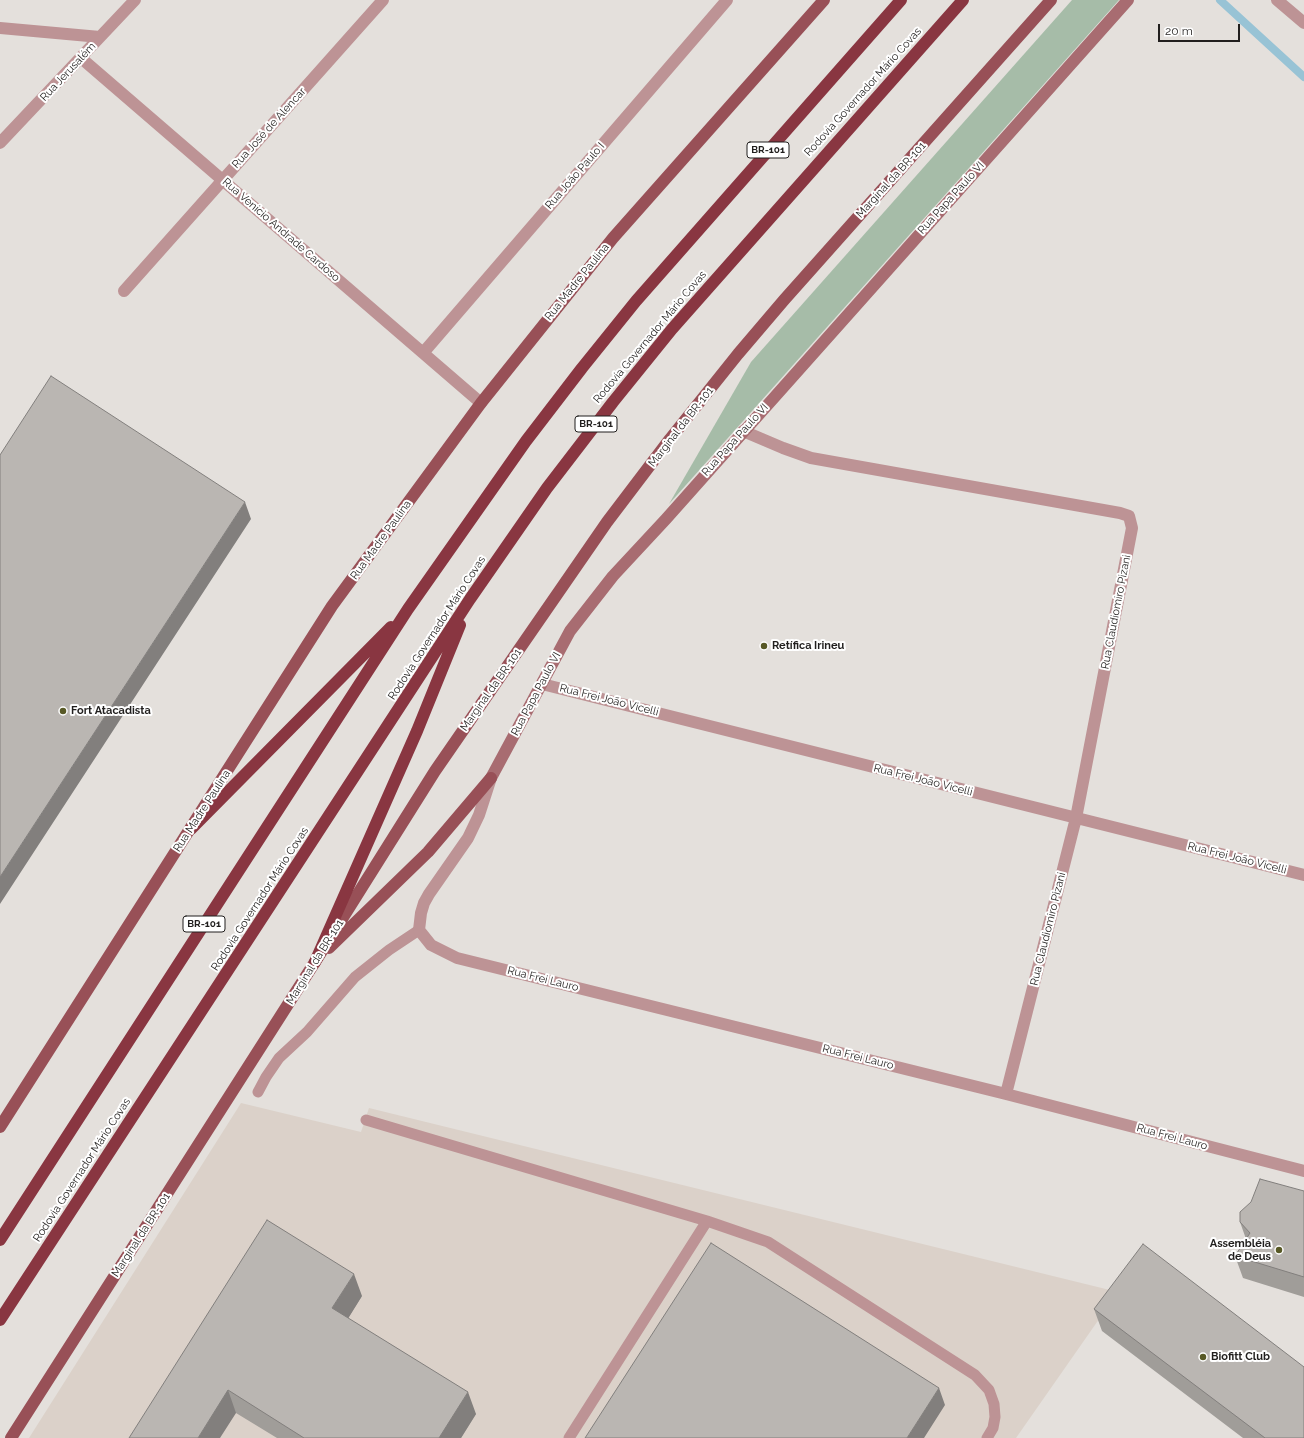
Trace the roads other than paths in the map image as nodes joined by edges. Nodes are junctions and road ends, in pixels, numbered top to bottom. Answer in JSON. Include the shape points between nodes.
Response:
{"nodes":[{"id":1,"x":135,"y":0,"type":"edge"},
{"id":2,"x":382,"y":0,"type":"edge"},
{"id":3,"x":727,"y":0,"type":"edge"},
{"id":4,"x":824,"y":0,"type":"edge"},
{"id":5,"x":901,"y":0,"type":"edge"},
{"id":6,"x":963,"y":0,"type":"edge"},
{"id":7,"x":1051,"y":0,"type":"edge"},
{"id":8,"x":1128,"y":0,"type":"edge"},
{"id":9,"x":1276,"y":0,"type":"edge"},
{"id":10,"x":1304,"y":23,"type":"edge"},
{"id":11,"x":0,"y":28,"type":"edge"},
{"id":12,"x":100,"y":37,"type":"junction"},
{"id":13,"x":81,"y":58,"type":"junction"},
{"id":14,"x":0,"y":143,"type":"edge"},
{"id":15,"x":223,"y":180,"type":"junction"},
{"id":16,"x":124,"y":291,"type":"dead end"},
{"id":17,"x":423,"y":353,"type":"junction"},
{"id":18,"x":480,"y":403,"type":"junction"},
{"id":19,"x":743,"y":432,"type":"junction"},
{"id":20,"x":470,"y":599,"type":"junction"},
{"id":21,"x":408,"y":609,"type":"junction"},
{"id":22,"x":542,"y":684,"type":"junction"},
{"id":23,"x":491,"y":778,"type":"junction"},
{"id":24,"x":1076,"y":818,"type":"junction"},
{"id":25,"x":191,"y":829,"type":"junction"},
{"id":26,"x":1304,"y":875,"type":"edge"},
{"id":27,"x":419,"y":930,"type":"junction"},
{"id":28,"x":315,"y":962,"type":"junction"},
{"id":29,"x":258,"y":1092,"type":"dead end"},
{"id":30,"x":1006,"y":1094,"type":"junction"},
{"id":31,"x":366,"y":1120,"type":"dead end"},
{"id":32,"x":0,"y":1127,"type":"edge"},
{"id":33,"x":1304,"y":1171,"type":"edge"},
{"id":34,"x":707,"y":1221,"type":"junction"},
{"id":35,"x":0,"y":1240,"type":"edge"},
{"id":36,"x":0,"y":1320,"type":"edge"},
{"id":37,"x":11,"y":1438,"type":"edge"},
{"id":38,"x":569,"y":1438,"type":"edge"},
{"id":39,"x":988,"y":1438,"type":"edge"}],
"edges":[{"from":1,"to":12,"type":"street","name":"Rua Jerusalém"},
{"from":2,"to":15,"type":"street","name":"Rua José de Alencar"},
{"from":3,"to":17,"type":"street","name":"Rua João Paulo I"},
{"from":4,"to":18,"type":"main road","name":"Rua Madre Paulina","via":[[613,238]]},
{"from":5,"to":21,"type":"highway","number":"BR-101","via":[[636,301],[522,448]]},
{"from":6,"to":20,"type":"highway","name":"Rodovia Governador Mário Covas","number":"BR-101","via":[[672,328],[547,488]]},
{"from":7,"to":28,"type":"main road","name":"Marginal da BR-101","via":[[784,300],[670,439],[607,522],[468,723]]},
{"from":8,"to":19,"type":"street","name":"Rua Papa Paulo VI"},
{"from":9,"to":10,"type":"street"},
{"from":11,"to":12,"type":"street"},
{"from":12,"to":13,"type":"street","name":"Rua Jerusalém"},
{"from":13,"to":14,"type":"street","name":"Rua Jerusalém"},
{"from":13,"to":15,"type":"street","name":"Rua Venício Andrade Cardoso"},
{"from":15,"to":16,"type":"street","name":"Rua José de Alencar"},
{"from":15,"to":17,"type":"street","name":"Rua Venício Andrade Cardoso"},
{"from":17,"to":18,"type":"street","name":"Rua Venício Andrade Cardoso"},
{"from":18,"to":25,"type":"main road","name":"Rua Madre Paulina","via":[[332,606]]},
{"from":19,"to":22,"type":"street","name":"Rua Papa Paulo VI","via":[[613,576],[570,631]]},
{"from":19,"to":24,"type":"street","name":"Rua Claudiomiro Pizani","via":[[811,458],[1129,516],[1132,528]]},
{"from":20,"to":28,"type":"highway","via":[[414,738]]},
{"from":20,"to":36,"type":"highway","name":"Rodovia Governador Mário Covas","number":"BR-101"},
{"from":21,"to":25,"type":"highway"},
{"from":21,"to":35,"type":"highway","number":"BR-101"},
{"from":22,"to":23,"type":"street","name":"Rua Papa Paulo VI"},
{"from":22,"to":24,"type":"street","name":"Rua Frei João Vicelli"},
{"from":23,"to":27,"type":"street","name":"Rua Papa Paulo VI","via":[[479,815],[468,838],[424,903]]},
{"from":23,"to":28,"type":"main road","via":[[428,852]]},
{"from":24,"to":26,"type":"street","name":"Rua Frei João Vicelli"},
{"from":24,"to":30,"type":"street","name":"Rua Claudiomiro Pizani"},
{"from":25,"to":32,"type":"main road","name":"Rua Madre Paulina"},
{"from":27,"to":29,"type":"lane","via":[[355,977],[307,1032],[279,1058]]},
{"from":27,"to":30,"type":"street","name":"Rua Frei Lauro","via":[[431,945],[457,958]]},
{"from":28,"to":37,"type":"main road","name":"Marginal da BR-101"},
{"from":30,"to":33,"type":"street","name":"Rua Frei Lauro"},
{"from":31,"to":34,"type":"lane"},
{"from":34,"to":38,"type":"lane"},
{"from":34,"to":39,"type":"lane","via":[[768,1242],[975,1375],[989,1390],[994,1404],[995,1417]]}]}
